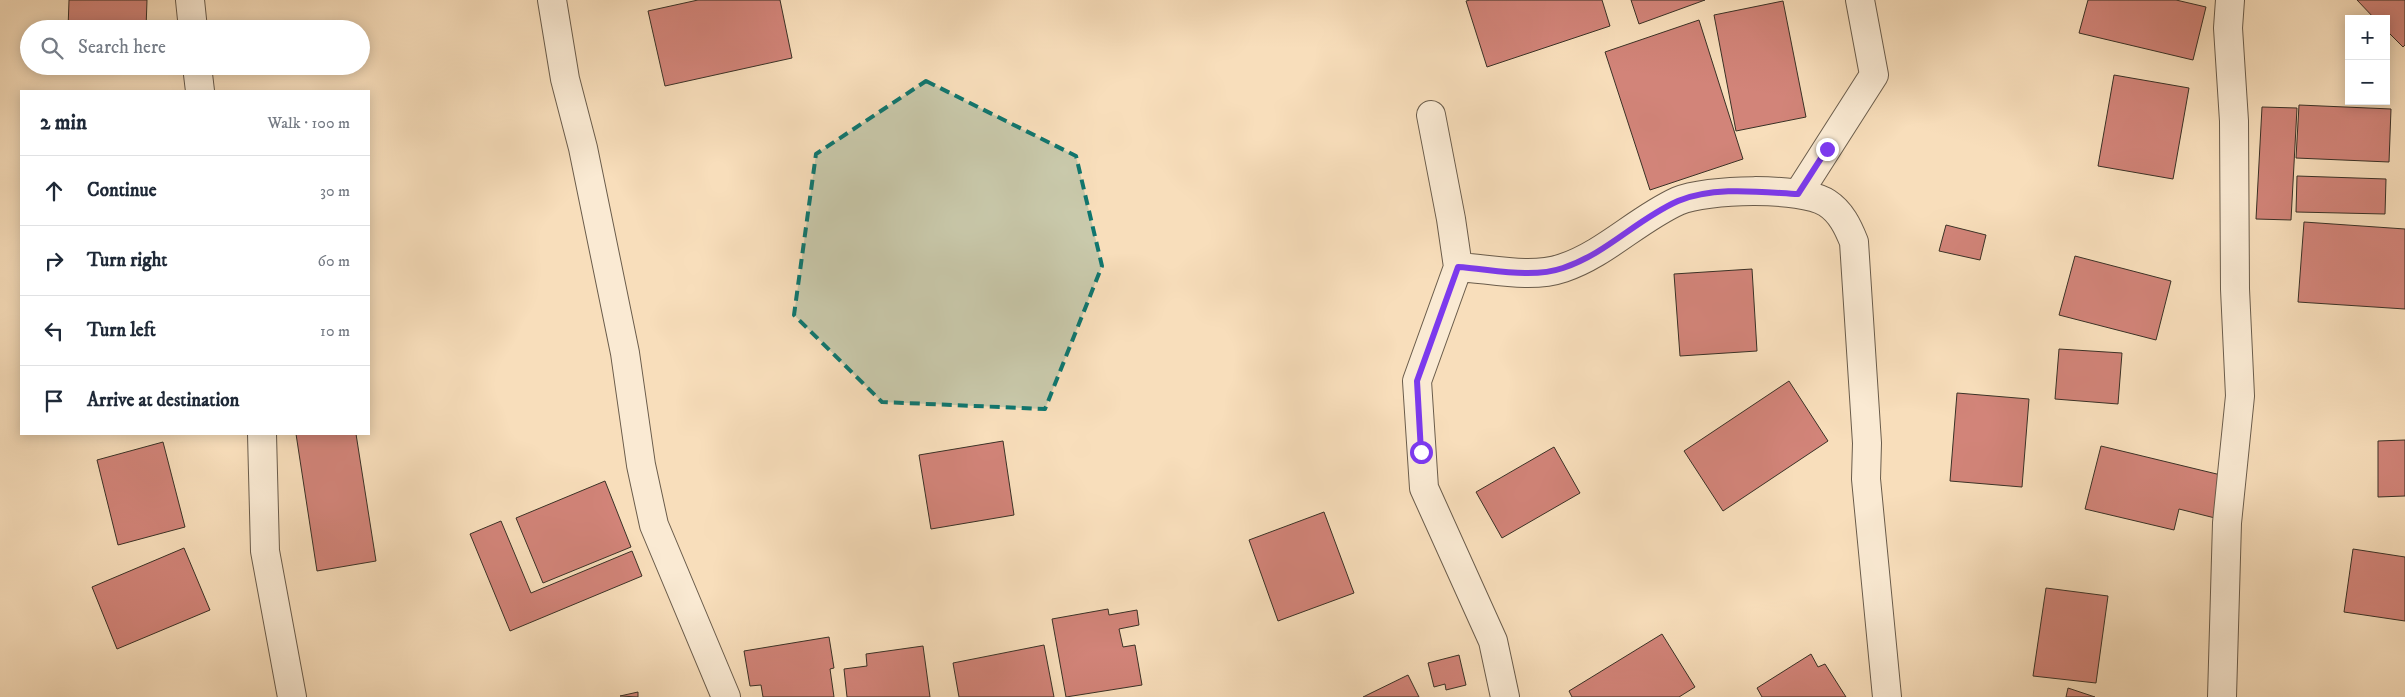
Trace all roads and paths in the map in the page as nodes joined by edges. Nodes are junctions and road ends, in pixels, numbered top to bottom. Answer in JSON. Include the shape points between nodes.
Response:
{"nodes":[{"id":1,"x":190,"y":0,"type":"edge"},
{"id":2,"x":552,"y":0,"type":"edge"},
{"id":3,"x":1860,"y":0,"type":"edge"},
{"id":4,"x":2230,"y":0,"type":"edge"},
{"id":5,"x":192,"y":20,"type":"edge"},
{"id":6,"x":197,"y":75,"type":"edge"},
{"id":7,"x":200,"y":90,"type":"edge"},
{"id":8,"x":1431,"y":115,"type":"dead end"},
{"id":9,"x":1798,"y":194,"type":"junction"},
{"id":10,"x":1458,"y":267,"type":"junction"},
{"id":11,"x":262,"y":435,"type":"edge"},
{"id":12,"x":292,"y":697,"type":"edge"},
{"id":13,"x":726,"y":697,"type":"edge"},
{"id":14,"x":1504,"y":697,"type":"edge"},
{"id":15,"x":1887,"y":697,"type":"edge"},
{"id":16,"x":2222,"y":697,"type":"edge"}],
"edges":[{"from":1,"to":5,"type":"street"},
{"from":2,"to":13,"type":"street","via":[[565,79],[583,148],[625,353],[641,465],[654,525]]},
{"from":3,"to":9,"type":"street","via":[[1874,75]]},
{"from":4,"to":16,"type":"street","via":[[2228,28],[2234,121],[2235,289],[2240,396],[2226,522]]},
{"from":6,"to":7,"type":"street"},
{"from":8,"to":10,"type":"street"},
{"from":9,"to":10,"type":"street","via":[[1732,192],[1678,201],[1608,245],[1563,268],[1536,273]]},
{"from":9,"to":15,"type":"street","via":[[1826,202],[1839,213],[1854,242],[1866,479]]},
{"from":10,"to":14,"type":"street","via":[[1417,381],[1424,488],[1493,641]]},
{"from":11,"to":12,"type":"street","via":[[265,551]]}]}
